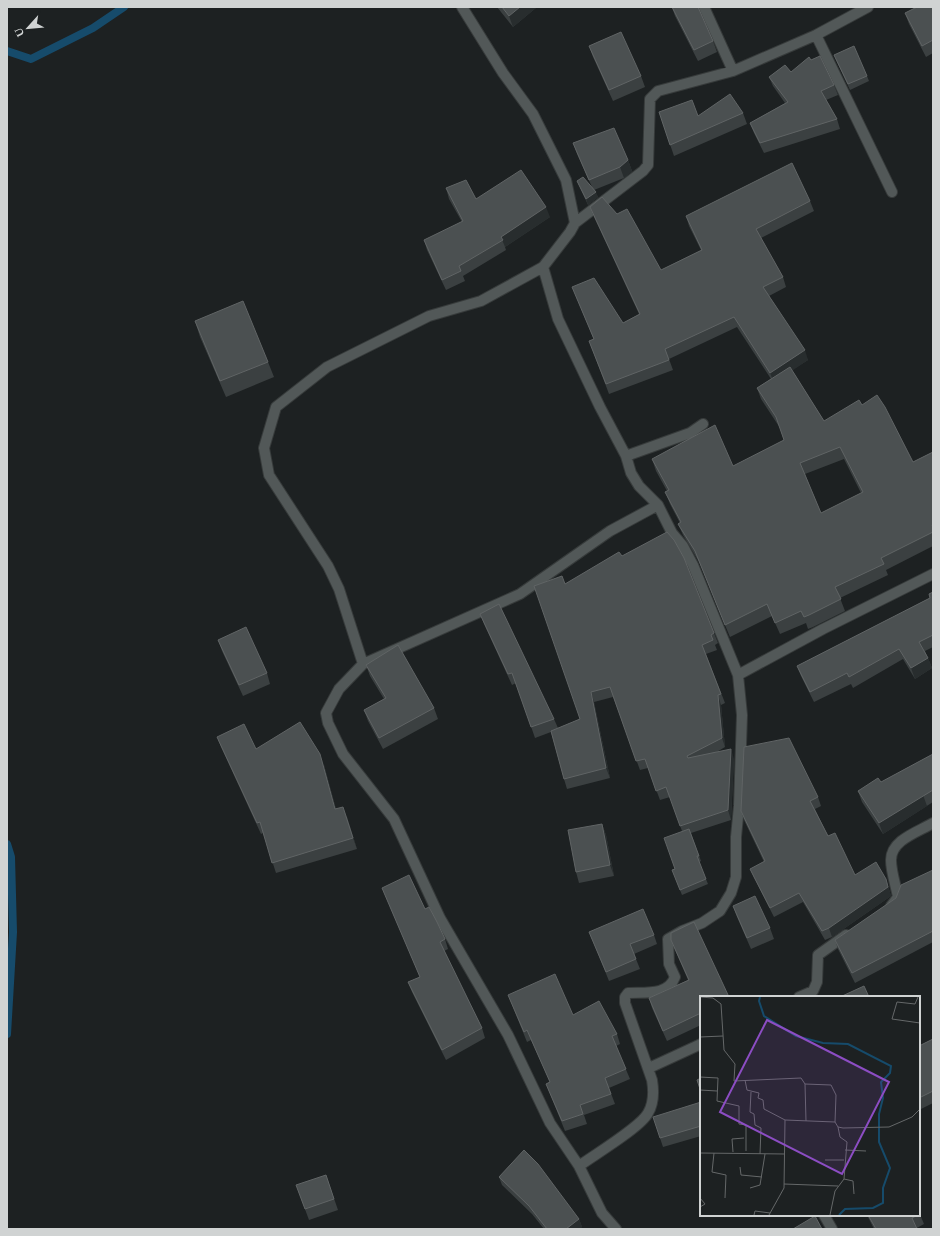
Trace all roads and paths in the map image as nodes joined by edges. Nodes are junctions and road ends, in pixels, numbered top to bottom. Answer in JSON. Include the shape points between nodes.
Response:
{"nodes":[{"id":1,"x":462,"y":7,"type":"edge"},
{"id":2,"x":704,"y":7,"type":"edge"},
{"id":3,"x":868,"y":7,"type":"edge"},
{"id":4,"x":816,"y":35,"type":"junction"},
{"id":5,"x":733,"y":71,"type":"junction"},
{"id":6,"x":892,"y":192,"type":"dead end"},
{"id":7,"x":575,"y":223,"type":"junction"},
{"id":8,"x":543,"y":268,"type":"junction"},
{"id":9,"x":702,"y":424,"type":"dead end"},
{"id":10,"x":626,"y":456,"type":"junction"},
{"id":11,"x":658,"y":505,"type":"junction"},
{"id":12,"x":933,"y":574,"type":"edge"},
{"id":13,"x":363,"y":664,"type":"junction"},
{"id":14,"x":738,"y":675,"type":"junction"},
{"id":15,"x":933,"y":823,"type":"edge"},
{"id":16,"x":879,"y":913,"type":"edge"},
{"id":17,"x":854,"y":929,"type":"edge"},
{"id":18,"x":801,"y":996,"type":"edge"},
{"id":19,"x":700,"y":1044,"type":"edge"},
{"id":20,"x":649,"y":1068,"type":"junction"},
{"id":21,"x":579,"y":1166,"type":"junction"},
{"id":22,"x":825,"y":1216,"type":"edge"},
{"id":23,"x":616,"y":1229,"type":"edge"},
{"id":24,"x":832,"y":1229,"type":"edge"}],
"edges":[{"from":1,"to":7,"type":"street","via":[[503,73],[533,114],[566,180]]},
{"from":2,"to":5,"type":"street"},
{"from":3,"to":4,"type":"street"},
{"from":4,"to":5,"type":"street"},
{"from":4,"to":6,"type":"street"},
{"from":5,"to":7,"type":"street","via":[[653,95],[650,99],[648,165],[644,171]]},
{"from":7,"to":8,"type":"street"},
{"from":8,"to":10,"type":"street","via":[[558,319]]},
{"from":8,"to":13,"type":"street","via":[[481,301],[429,316],[326,367],[276,407],[264,448],[269,475],[328,566],[339,589]]},
{"from":9,"to":10,"type":"street","via":[[690,433]]},
{"from":10,"to":11,"type":"street","via":[[631,473],[639,486]]},
{"from":11,"to":13,"type":"street","via":[[610,531],[520,594]]},
{"from":11,"to":14,"type":"street","via":[[672,533],[683,546],[693,565]]},
{"from":12,"to":14,"type":"street"},
{"from":13,"to":21,"type":"street","via":[[339,689],[326,713],[328,723],[343,754],[394,819],[440,918],[508,1035],[550,1123]]},
{"from":14,"to":20,"type":"street","via":[[742,714],[736,877],[731,894],[720,911],[668,940],[669,964],[674,977],[672,984],[664,991],[628,993],[625,997]]},
{"from":15,"to":16,"type":"street","via":[[901,840],[893,850],[891,861],[898,897],[892,906]]},
{"from":17,"to":18,"type":"street","via":[[818,955],[817,982],[813,991]]},
{"from":19,"to":20,"type":"street"},
{"from":20,"to":21,"type":"street","via":[[654,1090],[648,1115]]},
{"from":21,"to":23,"type":"street","via":[[602,1213]]},
{"from":22,"to":24,"type":"street"}]}
